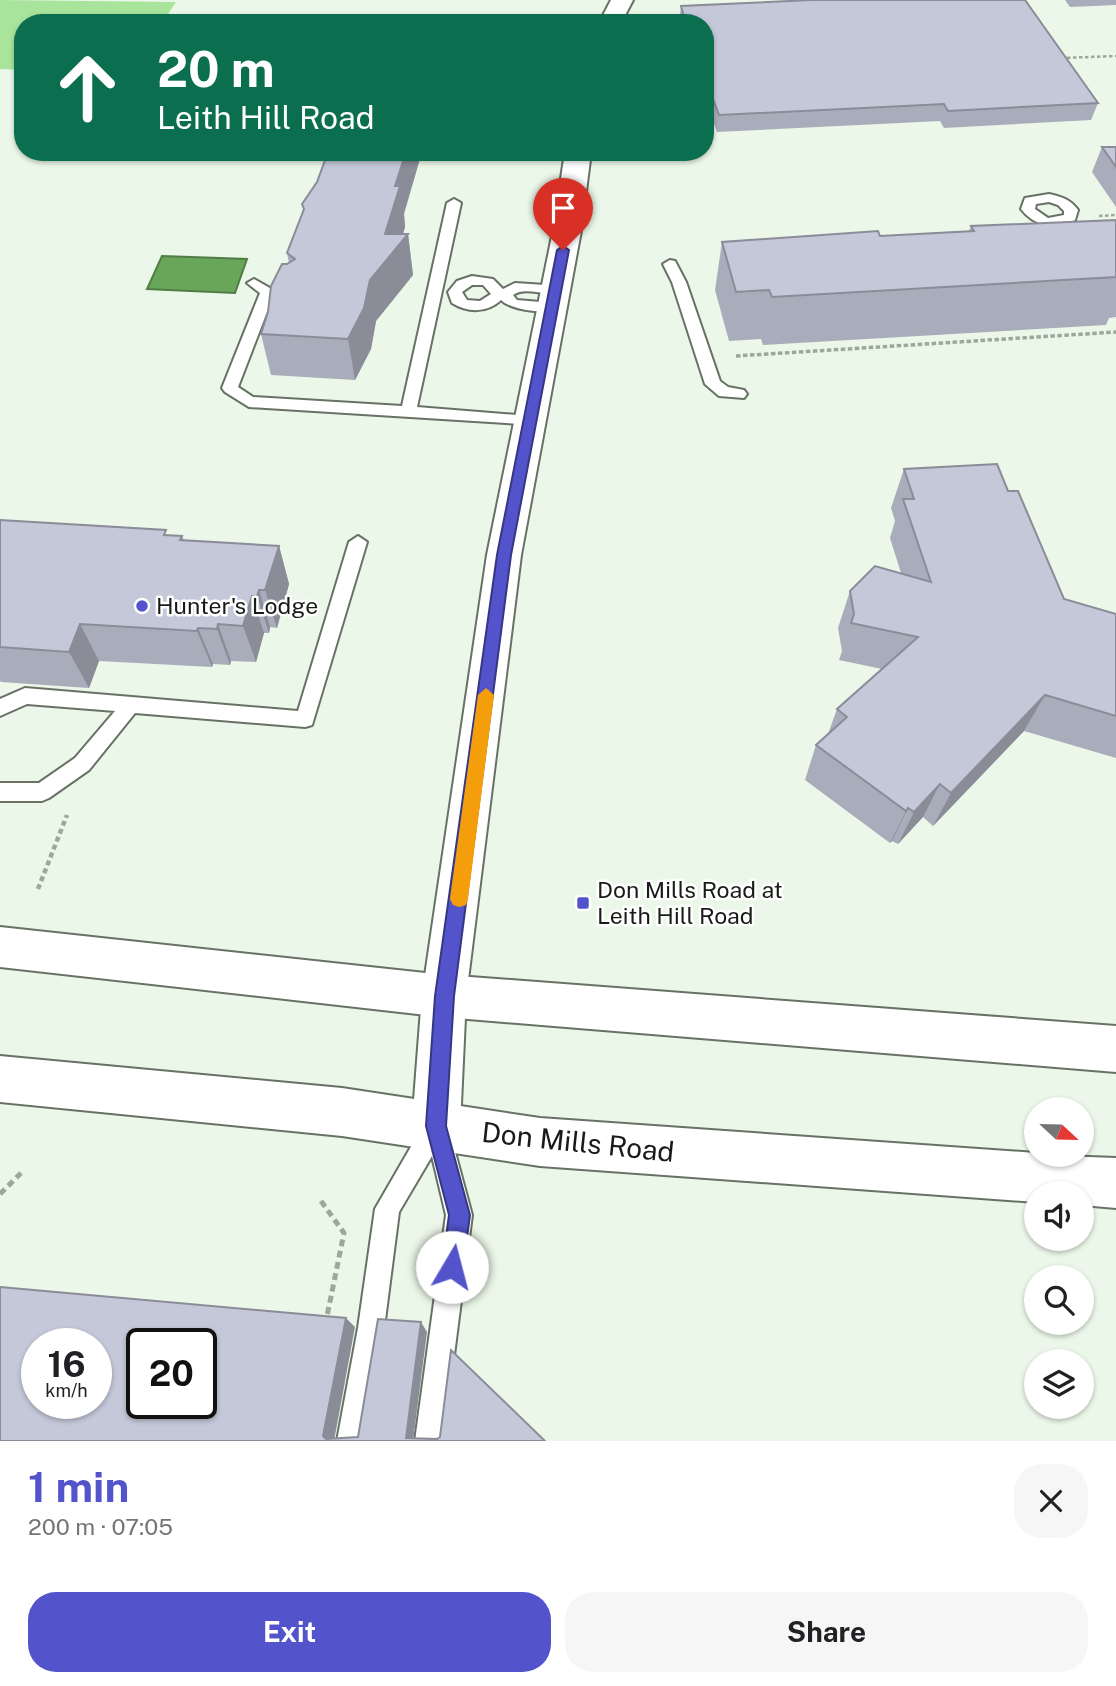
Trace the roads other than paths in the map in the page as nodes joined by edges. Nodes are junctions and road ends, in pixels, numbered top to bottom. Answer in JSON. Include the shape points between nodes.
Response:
{"nodes":[{"id":1,"x":577,"y":161,"type":"edge"},
{"id":2,"x":454,"y":203,"type":"dead end"},
{"id":3,"x":670,"y":264,"type":"dead end"},
{"id":4,"x":254,"y":283,"type":"dead end"},
{"id":5,"x":437,"y":291,"type":"junction"},
{"id":6,"x":455,"y":292,"type":"junction"},
{"id":7,"x":501,"y":295,"type":"junction"},
{"id":8,"x":554,"y":298,"type":"junction"},
{"id":9,"x":739,"y":394,"type":"dead end"},
{"id":10,"x":408,"y":412,"type":"junction"},
{"id":11,"x":530,"y":421,"type":"junction"},
{"id":12,"x":358,"y":542,"type":"dead end"},
{"id":13,"x":130,"y":705,"type":"junction"},
{"id":14,"x":0,"y":708,"type":"edge"},
{"id":15,"x":0,"y":792,"type":"edge"},
{"id":16,"x":0,"y":947,"type":"edge"},
{"id":17,"x":444,"y":996,"type":"junction"},
{"id":18,"x":1116,"y":1049,"type":"edge"},
{"id":19,"x":0,"y":1079,"type":"edge"},
{"id":20,"x":436,"y":1126,"type":"junction"},
{"id":21,"x":1116,"y":1184,"type":"edge"},
{"id":22,"x":351,"y":1441,"type":"edge"},
{"id":23,"x":429,"y":1441,"type":"edge"}],
"edges":[{"from":1,"to":8,"type":"main road"},
{"from":2,"to":5,"type":"lane"},
{"from":3,"to":9,"type":"lane","via":[[713,384],[724,392]]},
{"from":4,"to":10,"type":"lane","via":[[275,293],[230,388],[249,402]]},
{"from":5,"to":6,"type":"lane"},
{"from":5,"to":10,"type":"lane"},
{"from":6,"to":7,"type":"lane","via":[[467,281],[481,280]]},
{"from":6,"to":7,"type":"lane","via":[[461,303],[473,306]]},
{"from":7,"to":8,"type":"lane","via":[[513,304]]},
{"from":8,"to":11,"type":"main road"},
{"from":10,"to":11,"type":"lane"},
{"from":11,"to":17,"type":"main road","via":[[504,555]]},
{"from":12,"to":13,"type":"lane","via":[[305,719]]},
{"from":13,"to":14,"type":"lane","via":[[25,696]]},
{"from":13,"to":15,"type":"lane","via":[[82,764],[42,792]]},
{"from":16,"to":17,"type":"main road"},
{"from":17,"to":18,"type":"main road"},
{"from":17,"to":20,"type":"main road"},
{"from":19,"to":20,"type":"main road","name":"Don Mills Road","via":[[342,1112]]},
{"from":20,"to":21,"type":"main road","name":"Don Mills Road","via":[[540,1142]]},
{"from":20,"to":22,"type":"lane","via":[[387,1209]]},
{"from":20,"to":23,"type":"lane","via":[[459,1215]]}]}
